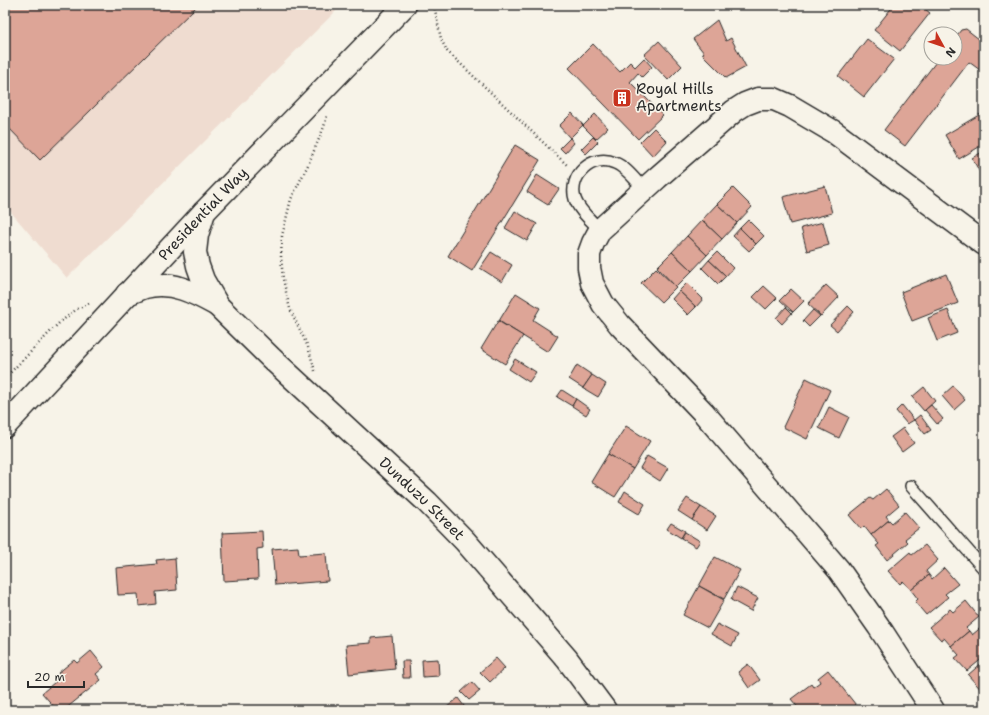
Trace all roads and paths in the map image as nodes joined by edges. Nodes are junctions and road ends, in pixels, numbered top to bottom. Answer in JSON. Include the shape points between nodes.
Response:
{"nodes":[{"id":1,"x":405,"y":5,"type":"edge"},
{"id":2,"x":434,"y":5,"type":"edge"},
{"id":3,"x":329,"y":109,"type":"dead end"},
{"id":4,"x":576,"y":178,"type":"junction"},
{"id":5,"x":644,"y":189,"type":"junction"},
{"id":6,"x":204,"y":212,"type":"junction"},
{"id":7,"x":600,"y":230,"type":"junction"},
{"id":8,"x":984,"y":244,"type":"edge"},
{"id":9,"x":128,"y":294,"type":"junction"},
{"id":10,"x":218,"y":306,"type":"junction"},
{"id":11,"x":316,"y":399,"type":"junction"},
{"id":12,"x":5,"y":426,"type":"edge"},
{"id":13,"x":911,"y":486,"type":"dead end"},
{"id":14,"x":984,"y":569,"type":"edge"},
{"id":15,"x":605,"y":710,"type":"edge"},
{"id":16,"x":933,"y":710,"type":"edge"}],
"edges":[{"from":1,"to":6,"type":"street","name":"Presidential Way"},
{"from":2,"to":4,"type":"path","via":[[441,39],[448,51],[568,165]]},
{"from":3,"to":11,"type":"path","via":[[311,159],[291,199],[282,236],[281,257],[282,279],[290,309],[308,347],[314,367]]},
{"from":4,"to":5,"type":"lane","via":[[582,168],[592,162],[604,160],[624,169]]},
{"from":4,"to":7,"type":"lane","via":[[573,189],[575,200]]},
{"from":5,"to":7,"type":"street"},
{"from":5,"to":8,"type":"street","via":[[744,104],[758,99],[774,99],[834,132]]},
{"from":6,"to":9,"type":"street","name":"Presidential Way"},
{"from":6,"to":10,"type":"street","name":"Dunduzu Street","via":[[195,252],[203,280]]},
{"from":7,"to":16,"type":"street","via":[[589,254],[589,268],[592,283],[603,304],[703,412],[839,570]]},
{"from":9,"to":10,"type":"street","name":"Dunduzu Street","via":[[146,287],[172,286],[192,292]]},
{"from":9,"to":12,"type":"street","name":"Presidential Way"},
{"from":10,"to":11,"type":"street","name":"Dunduzu Street"},
{"from":11,"to":15,"type":"street","name":"Dunduzu Street","via":[[427,502],[465,541],[567,659]]},
{"from":13,"to":14,"type":"lane"}]}
